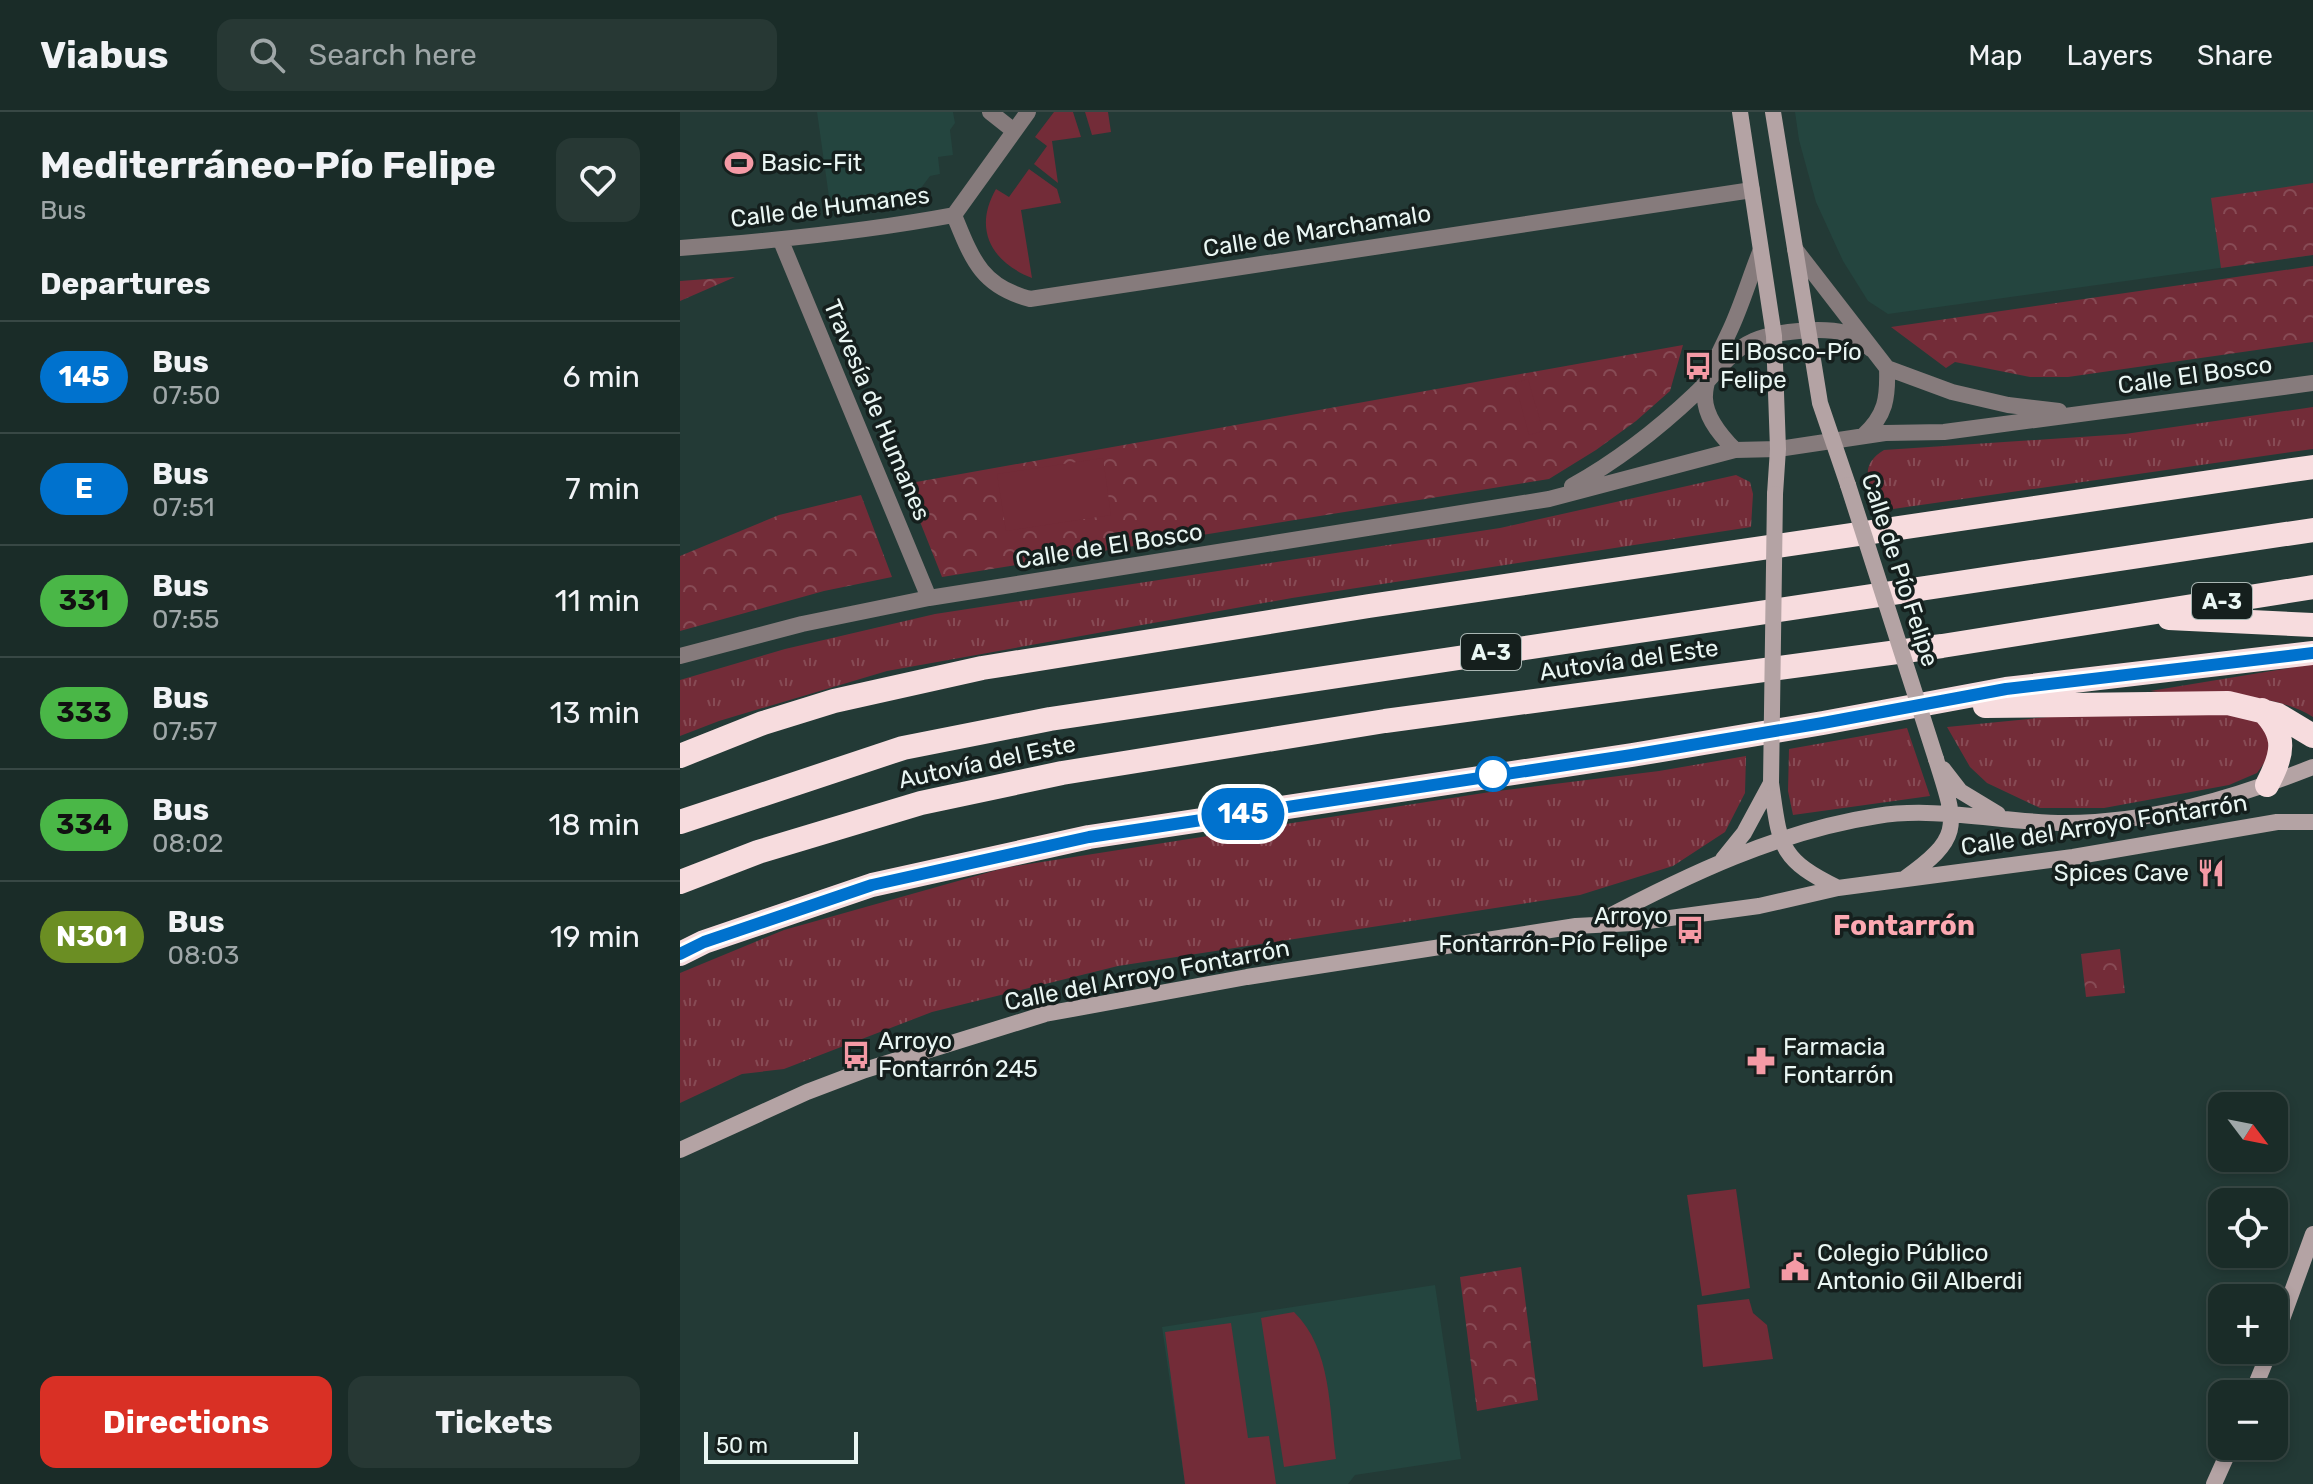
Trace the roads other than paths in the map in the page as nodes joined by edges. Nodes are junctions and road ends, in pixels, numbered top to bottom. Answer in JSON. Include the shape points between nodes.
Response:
{"nodes":[{"id":1,"x":990,"y":112,"type":"edge"},
{"id":2,"x":1028,"y":112,"type":"edge"},
{"id":3,"x":1740,"y":112,"type":"edge"},
{"id":4,"x":1773,"y":112,"type":"edge"},
{"id":5,"x":1014,"y":131,"type":"junction"},
{"id":6,"x":1752,"y":190,"type":"junction"},
{"id":7,"x":954,"y":215,"type":"junction"},
{"id":8,"x":781,"y":241,"type":"junction"},
{"id":9,"x":680,"y":248,"type":"edge"},
{"id":10,"x":1795,"y":249,"type":"junction"},
{"id":11,"x":1760,"y":252,"type":"junction"},
{"id":12,"x":1808,"y":331,"type":"junction"},
{"id":13,"x":1774,"y":336,"type":"junction"},
{"id":14,"x":1871,"y":349,"type":"junction"},
{"id":15,"x":1887,"y":368,"type":"junction"},
{"id":16,"x":2313,"y":383,"type":"edge"},
{"id":17,"x":1704,"y":386,"type":"junction"},
{"id":18,"x":2084,"y":415,"type":"junction"},
{"id":19,"x":1862,"y":437,"type":"junction"},
{"id":20,"x":1832,"y":442,"type":"junction"},
{"id":21,"x":1778,"y":449,"type":"junction"},
{"id":22,"x":1735,"y":450,"type":"junction"},
{"id":23,"x":2313,"y":467,"type":"edge"},
{"id":24,"x":1549,"y":499,"type":"junction"},
{"id":25,"x":2313,"y":530,"type":"edge"},
{"id":26,"x":2313,"y":587,"type":"edge"},
{"id":27,"x":929,"y":598,"type":"junction"},
{"id":28,"x":2130,"y":614,"type":"junction"},
{"id":29,"x":2313,"y":625,"type":"edge"},
{"id":30,"x":2313,"y":653,"type":"edge"},
{"id":31,"x":680,"y":656,"type":"edge"},
{"id":32,"x":2262,"y":710,"type":"junction"},
{"id":33,"x":1823,"y":723,"type":"junction"},
{"id":34,"x":2313,"y":736,"type":"edge"},
{"id":35,"x":680,"y":756,"type":"edge"},
{"id":36,"x":1936,"y":759,"type":"junction"},
{"id":37,"x":2313,"y":767,"type":"edge"},
{"id":38,"x":1771,"y":783,"type":"junction"},
{"id":39,"x":2267,"y":785,"type":"junction"},
{"id":40,"x":1953,"y":814,"type":"junction"},
{"id":41,"x":2010,"y":820,"type":"junction"},
{"id":42,"x":680,"y":822,"type":"edge"},
{"id":43,"x":2313,"y":822,"type":"edge"},
{"id":44,"x":1780,"y":839,"type":"junction"},
{"id":45,"x":1722,"y":861,"type":"junction"},
{"id":46,"x":1903,"y":879,"type":"junction"},
{"id":47,"x":680,"y":882,"type":"edge"},
{"id":48,"x":1838,"y":888,"type":"junction"},
{"id":49,"x":1595,"y":924,"type":"junction"},
{"id":50,"x":680,"y":954,"type":"edge"},
{"id":51,"x":680,"y":1150,"type":"edge"},
{"id":52,"x":2313,"y":1234,"type":"edge"},
{"id":53,"x":2288,"y":1303,"type":"edge"},
{"id":54,"x":2225,"y":1460,"type":"edge"},
{"id":55,"x":2214,"y":1484,"type":"edge"}],
"edges":[{"from":1,"to":5,"type":"street"},
{"from":2,"to":5,"type":"street","name":"Calle de Humanes"},
{"from":3,"to":6,"type":"street"},
{"from":4,"to":10,"type":"street","name":"Calle de Pío Felipe"},
{"from":5,"to":7,"type":"street","name":"Calle de Humanes"},
{"from":6,"to":7,"type":"street","name":"Calle de Marchamalo","via":[[1030,299],[990,282]]},
{"from":6,"to":11,"type":"street"},
{"from":7,"to":8,"type":"street","name":"Calle de Humanes"},
{"from":8,"to":9,"type":"street","name":"Calle de Humanes"},
{"from":8,"to":27,"type":"street","name":"Travesía de Humanes"},
{"from":10,"to":12,"type":"street","name":"Calle de Pío Felipe"},
{"from":10,"to":14,"type":"street","name":"Calle de Pío Felipe"},
{"from":11,"to":13,"type":"street"},
{"from":11,"to":17,"type":"street"},
{"from":12,"to":13,"type":"street","name":"Calle de Pío Felipe"},
{"from":12,"to":14,"type":"street","name":"Calle de Pío Felipe","via":[[1848,334]]},
{"from":12,"to":20,"type":"street","name":"Calle de Pío Felipe"},
{"from":13,"to":17,"type":"street","name":"Calle de Pío Felipe","via":[[1754,340],[1725,360]]},
{"from":13,"to":21,"type":"street"},
{"from":14,"to":15,"type":"street","name":"Calle de Pío Felipe"},
{"from":15,"to":18,"type":"street","name":"Calle El Bosco","via":[[1952,392]]},
{"from":15,"to":19,"type":"street","via":[[1884,407]]},
{"from":16,"to":18,"type":"street","name":"Calle El Bosco"},
{"from":17,"to":22,"type":"street","via":[[1715,429]]},
{"from":17,"to":24,"type":"street","name":"Calle de El Bosco","via":[[1610,465]]},
{"from":18,"to":19,"type":"street","name":"Calle El Bosco"},
{"from":19,"to":20,"type":"street"},
{"from":20,"to":21,"type":"street"},
{"from":20,"to":36,"type":"street","name":"Calle de Pío Felipe","bridge":true},
{"from":21,"to":22,"type":"street"},
{"from":21,"to":38,"type":"street","bridge":true},
{"from":22,"to":24,"type":"street","name":"Calle de El Bosco"},
{"from":23,"to":35,"type":"highway","via":[[982,668],[834,701]]},
{"from":24,"to":27,"type":"street","name":"Calle de El Bosco"},
{"from":25,"to":42,"type":"highway","name":"Autovía del Este","number":"A-3","via":[[1050,719],[903,748]]},
{"from":26,"to":28,"type":"highway","name":"Autovía del Este","number":"A-3"},
{"from":27,"to":31,"type":"street","name":"Calle de El Bosco"},
{"from":28,"to":29,"type":"highway"},
{"from":28,"to":47,"type":"highway","name":"Autovía del Este","number":"A-3","via":[[1062,773],[921,803],[758,852]]},
{"from":30,"to":33,"type":"highway","via":[[2006,689]]},
{"from":32,"to":33,"type":"highway","via":[[2228,703],[1989,706]]},
{"from":32,"to":34,"type":"highway"},
{"from":32,"to":39,"type":"highway","via":[[2279,732],[2281,750]]},
{"from":33,"to":50,"type":"highway","via":[[1089,837],[872,885]]},
{"from":36,"to":40,"type":"street","name":"Calle del Arroyo Fontarrón"},
{"from":36,"to":41,"type":"street","via":[[1960,791]]},
{"from":37,"to":39,"type":"street","name":"Calle del Arroyo Fontarrón"},
{"from":38,"to":44,"type":"street"},
{"from":38,"to":45,"type":"street","name":"Calle del Arroyo Fontarrón"},
{"from":39,"to":41,"type":"street","name":"Calle del Arroyo Fontarrón","via":[[2182,810],[2107,821]]},
{"from":40,"to":41,"type":"street","name":"Calle del Arroyo Fontarrón"},
{"from":40,"to":44,"type":"street","name":"Calle del Arroyo Fontarrón","via":[[1879,815]]},
{"from":40,"to":46,"type":"street","name":"Calle del Arroyo Fontarrón","via":[[1946,841],[1933,858]]},
{"from":43,"to":46,"type":"street","name":"Calle del Arroyo Fontarrón","via":[[2277,822]]},
{"from":44,"to":45,"type":"street","name":"Calle del Arroyo Fontarrón"},
{"from":44,"to":48,"type":"street","via":[[1794,863]]},
{"from":45,"to":49,"type":"street","name":"Calle del Arroyo Fontarrón"},
{"from":46,"to":48,"type":"street","name":"Calle del Arroyo Fontarrón"},
{"from":48,"to":49,"type":"street","name":"Calle del Arroyo Fontarrón","via":[[1759,906]]},
{"from":49,"to":51,"type":"street","name":"Calle del Arroyo Fontarrón","via":[[1045,1014],[865,1070]]},
{"from":52,"to":53,"type":"street"},
{"from":54,"to":55,"type":"street"}]}
